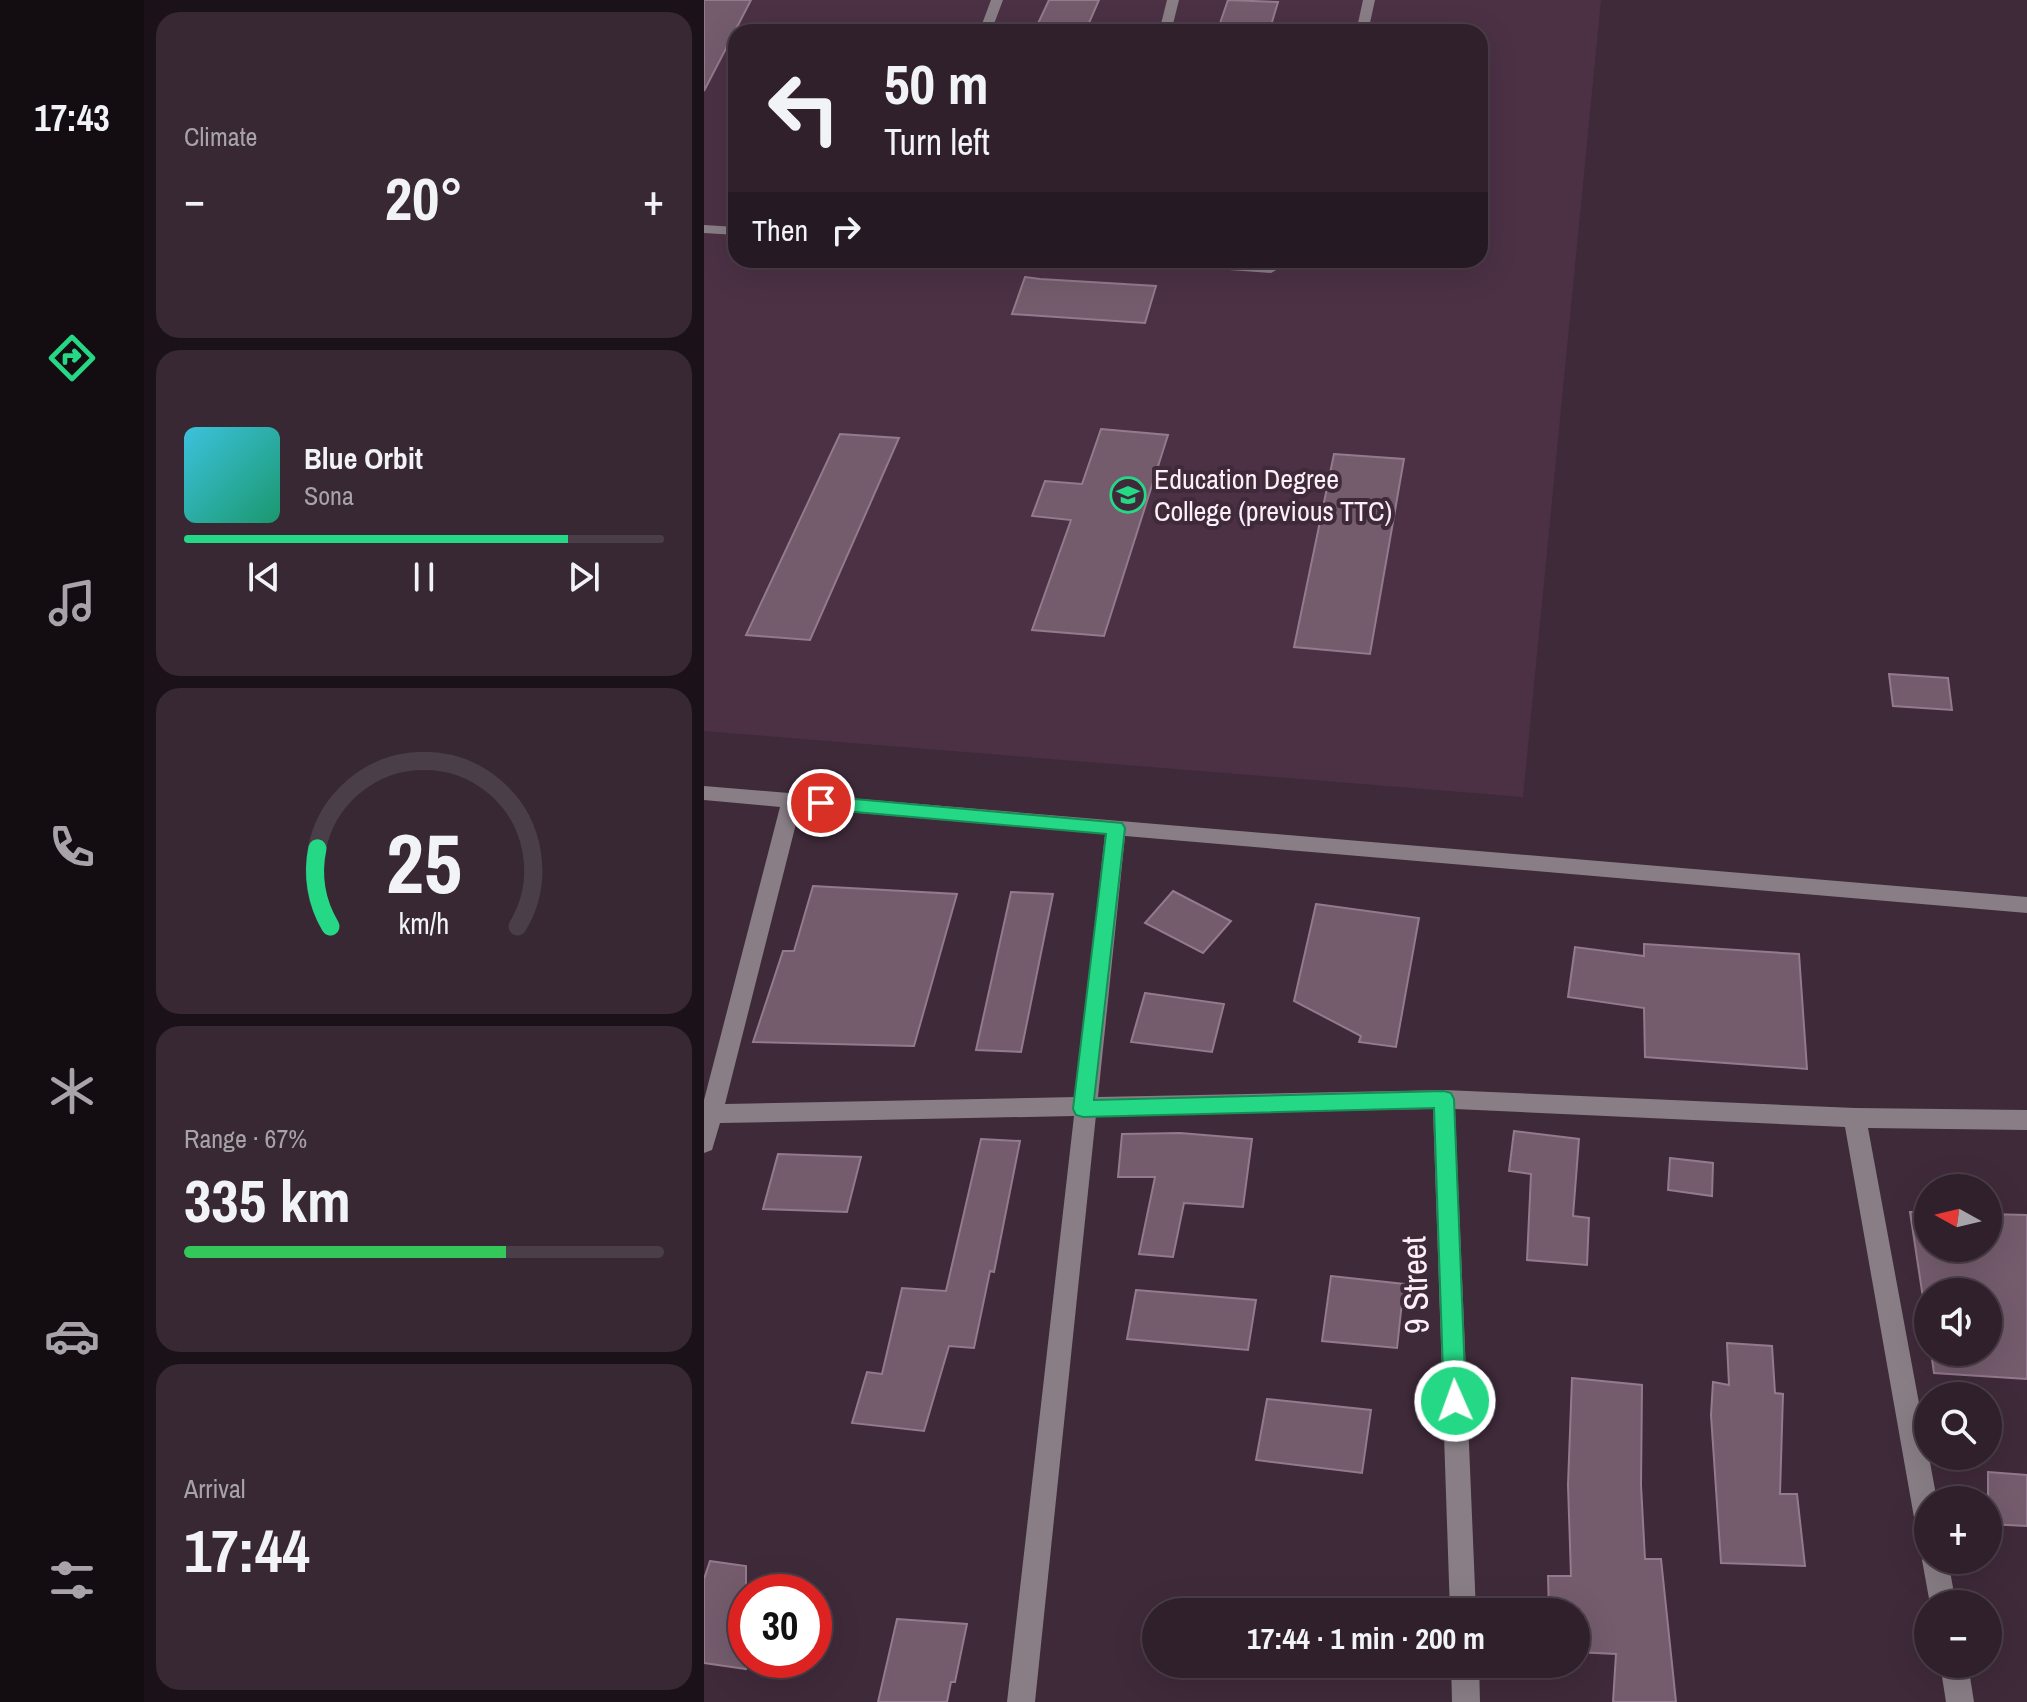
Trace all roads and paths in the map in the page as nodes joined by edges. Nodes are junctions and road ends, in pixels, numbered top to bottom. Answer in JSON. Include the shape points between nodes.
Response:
{"nodes":[{"id":1,"x":997,"y":0,"type":"edge"},
{"id":2,"x":1173,"y":0,"type":"edge"},
{"id":3,"x":1369,"y":0,"type":"edge"},
{"id":4,"x":988,"y":24,"type":"edge"},
{"id":5,"x":1167,"y":24,"type":"edge"},
{"id":6,"x":1364,"y":24,"type":"edge"},
{"id":7,"x":704,"y":229,"type":"edge"},
{"id":8,"x":728,"y":230,"type":"edge"},
{"id":9,"x":1261,"y":268,"type":"edge"},
{"id":10,"x":1271,"y":269,"type":"dead end"},
{"id":11,"x":704,"y":793,"type":"edge"},
{"id":12,"x":792,"y":800,"type":"junction"},
{"id":13,"x":1116,"y":828,"type":"junction"},
{"id":14,"x":2027,"y":905,"type":"edge"},
{"id":15,"x":1444,"y":1099,"type":"junction"},
{"id":16,"x":1083,"y":1109,"type":"junction"},
{"id":17,"x":708,"y":1114,"type":"edge"},
{"id":18,"x":1855,"y":1118,"type":"junction"},
{"id":19,"x":2027,"y":1120,"type":"edge"},
{"id":20,"x":704,"y":1143,"type":"edge"},
{"id":21,"x":1921,"y":1486,"type":"edge"},
{"id":22,"x":1462,"y":1598,"type":"edge"},
{"id":23,"x":1465,"y":1678,"type":"edge"},
{"id":24,"x":1956,"y":1678,"type":"edge"},
{"id":25,"x":1021,"y":1702,"type":"edge"},
{"id":26,"x":1466,"y":1702,"type":"edge"},
{"id":27,"x":1960,"y":1702,"type":"edge"}],
"edges":[{"from":1,"to":4,"type":"street"},
{"from":2,"to":5,"type":"street"},
{"from":3,"to":6,"type":"street"},
{"from":7,"to":8,"type":"street"},
{"from":9,"to":10,"type":"street"},
{"from":11,"to":12,"type":"street"},
{"from":12,"to":13,"type":"street"},
{"from":12,"to":17,"type":"street"},
{"from":13,"to":14,"type":"street"},
{"from":13,"to":16,"type":"street"},
{"from":15,"to":16,"type":"street"},
{"from":15,"to":18,"type":"street"},
{"from":15,"to":22,"type":"street","name":"9 Street"},
{"from":16,"to":17,"type":"street"},
{"from":16,"to":25,"type":"street"},
{"from":17,"to":20,"type":"street"},
{"from":18,"to":19,"type":"street"},
{"from":18,"to":21,"type":"street"},
{"from":23,"to":26,"type":"street"},
{"from":24,"to":27,"type":"street"}]}
